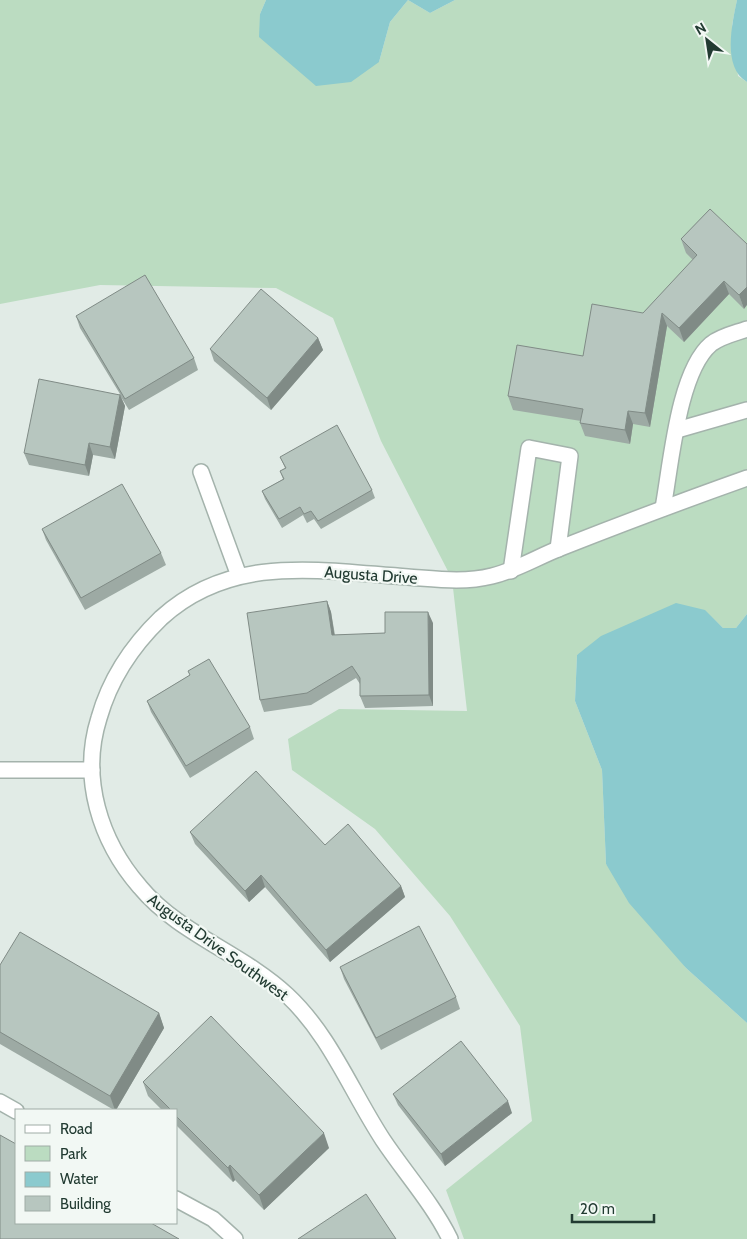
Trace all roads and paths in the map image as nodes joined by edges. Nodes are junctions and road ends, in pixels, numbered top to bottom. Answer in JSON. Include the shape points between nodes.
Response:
{"nodes":[{"id":1,"x":747,"y":329,"type":"edge"},
{"id":2,"x":747,"y":410,"type":"edge"},
{"id":3,"x":677,"y":430,"type":"junction"},
{"id":4,"x":201,"y":472,"type":"dead end"},
{"id":5,"x":747,"y":478,"type":"edge"},
{"id":6,"x":663,"y":508,"type":"junction"},
{"id":7,"x":558,"y":549,"type":"junction"},
{"id":8,"x":511,"y":571,"type":"junction"},
{"id":9,"x":239,"y":576,"type":"junction"},
{"id":10,"x":0,"y":770,"type":"edge"},
{"id":11,"x":92,"y":770,"type":"junction"},
{"id":12,"x":0,"y":1102,"type":"edge"},
{"id":13,"x":15,"y":1110,"type":"edge"},
{"id":14,"x":178,"y":1200,"type":"edge"},
{"id":15,"x":235,"y":1239,"type":"edge"},
{"id":16,"x":450,"y":1239,"type":"edge"}],
"edges":[{"from":1,"to":3,"type":"street","via":[[713,342],[698,356],[686,385]]},
{"from":2,"to":3,"type":"street"},
{"from":3,"to":6,"type":"street"},
{"from":4,"to":9,"type":"street"},
{"from":5,"to":6,"type":"street","name":"Augusta Drive"},
{"from":6,"to":7,"type":"street","name":"Augusta Drive"},
{"from":7,"to":8,"type":"street","name":"Augusta Drive"},
{"from":7,"to":8,"type":"street","via":[[570,456],[528,448]]},
{"from":8,"to":9,"type":"street","name":"Augusta Drive","via":[[454,581],[289,569]]},
{"from":9,"to":11,"type":"street","name":"Augusta Drive","via":[[210,586],[174,607],[145,633],[105,698],[94,731]]},
{"from":10,"to":11,"type":"street"},
{"from":11,"to":16,"type":"street","name":"Augusta Drive Southwest","via":[[96,808],[106,836],[122,865],[142,890],[167,913],[258,972],[286,994],[310,1020],[331,1049],[381,1137]]},
{"from":12,"to":13,"type":"street"},
{"from":14,"to":15,"type":"street","via":[[213,1219]]}]}
